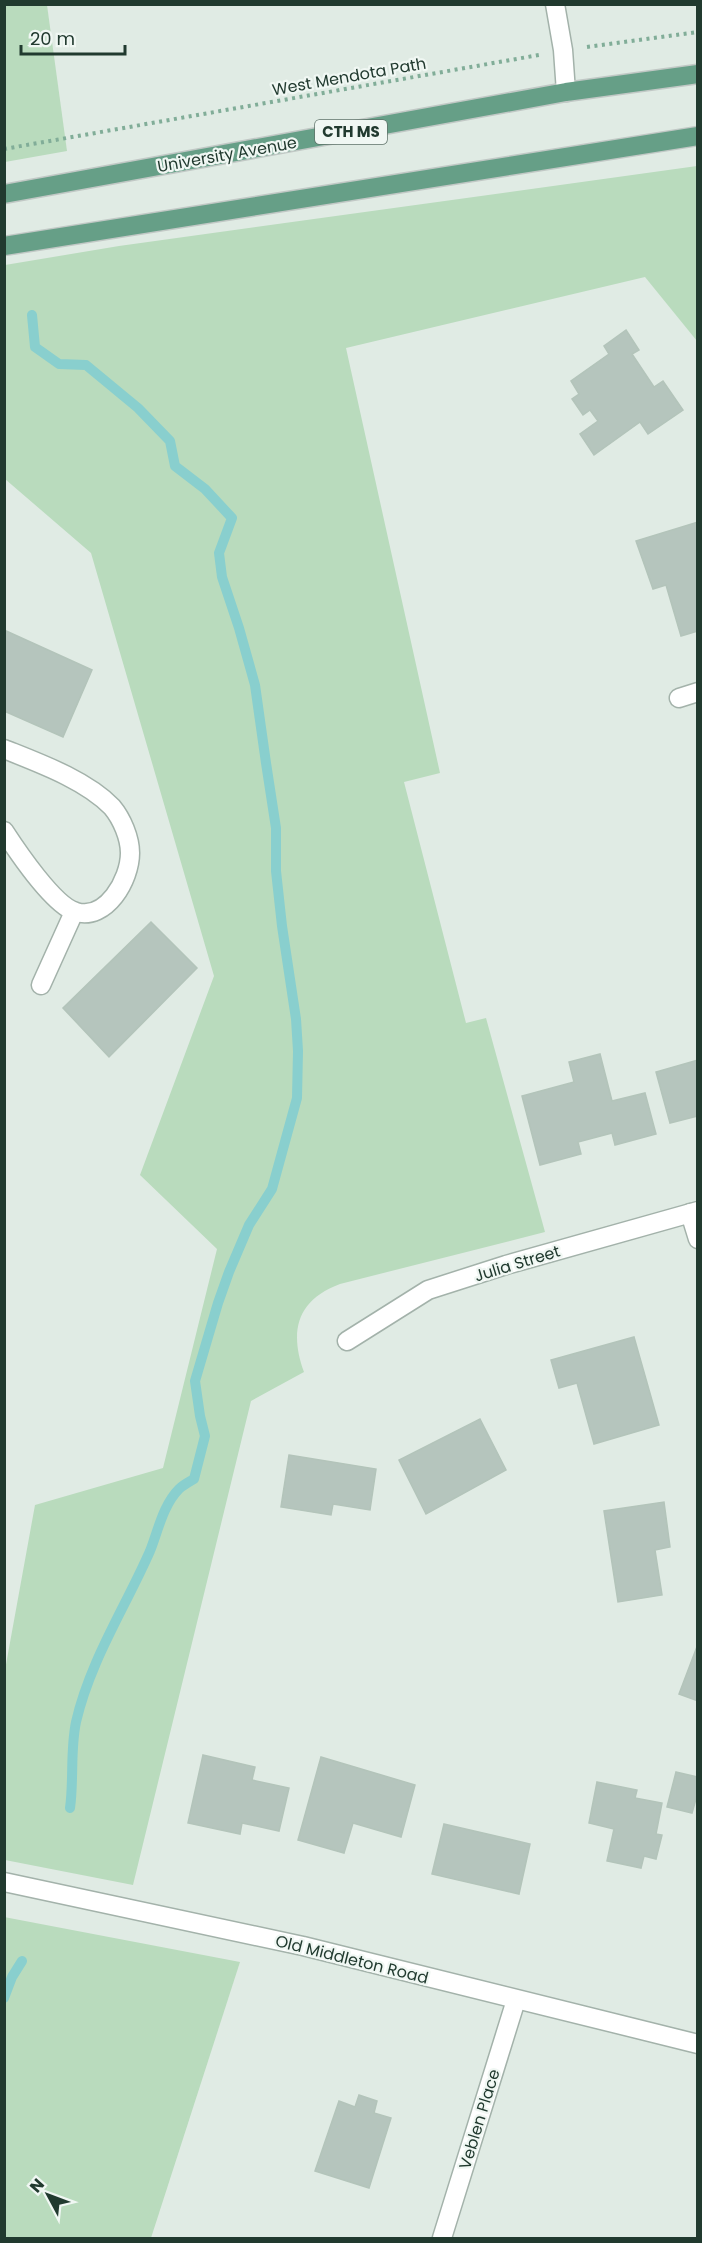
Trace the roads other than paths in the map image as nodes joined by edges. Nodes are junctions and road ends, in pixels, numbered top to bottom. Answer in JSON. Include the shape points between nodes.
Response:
{"nodes":[{"id":1,"x":555,"y":4,"type":"edge"},
{"id":2,"x":698,"y":74,"type":"edge"},
{"id":3,"x":566,"y":92,"type":"junction"},
{"id":4,"x":698,"y":136,"type":"edge"},
{"id":5,"x":4,"y":194,"type":"edge"},
{"id":6,"x":4,"y":246,"type":"edge"},
{"id":7,"x":698,"y":692,"type":"edge"},
{"id":8,"x":679,"y":698,"type":"dead end"},
{"id":9,"x":4,"y":749,"type":"edge"},
{"id":10,"x":4,"y":831,"type":"edge"},
{"id":11,"x":74,"y":912,"type":"junction"},
{"id":12,"x":41,"y":986,"type":"dead end"},
{"id":13,"x":694,"y":1212,"type":"edge"},
{"id":14,"x":698,"y":1239,"type":"edge"},
{"id":15,"x":347,"y":1341,"type":"dead end"},
{"id":16,"x":4,"y":1882,"type":"edge"},
{"id":17,"x":516,"y":2000,"type":"junction"},
{"id":18,"x":698,"y":2044,"type":"edge"},
{"id":19,"x":442,"y":2238,"type":"edge"}],
"edges":[{"from":1,"to":3,"type":"street"},
{"from":2,"to":3,"type":"main road","name":"University Avenue","number":"CTH MS"},
{"from":3,"to":5,"type":"main road","name":"University Avenue","number":"CTH MS"},
{"from":4,"to":6,"type":"main road"},
{"from":7,"to":8,"type":"street"},
{"from":9,"to":11,"type":"street","via":[[87,787],[113,808],[126,832],[130,854],[113,898],[98,911]]},
{"from":10,"to":11,"type":"street","via":[[55,898]]},
{"from":11,"to":12,"type":"street"},
{"from":13,"to":14,"type":"street"},
{"from":13,"to":15,"type":"street","name":"Julia Street","via":[[428,1290]]},
{"from":16,"to":17,"type":"street","name":"Old Middleton Road","via":[[303,1946]]},
{"from":17,"to":18,"type":"street","name":"Old Middleton Road"},
{"from":17,"to":19,"type":"street","name":"Veblen Place"}]}
